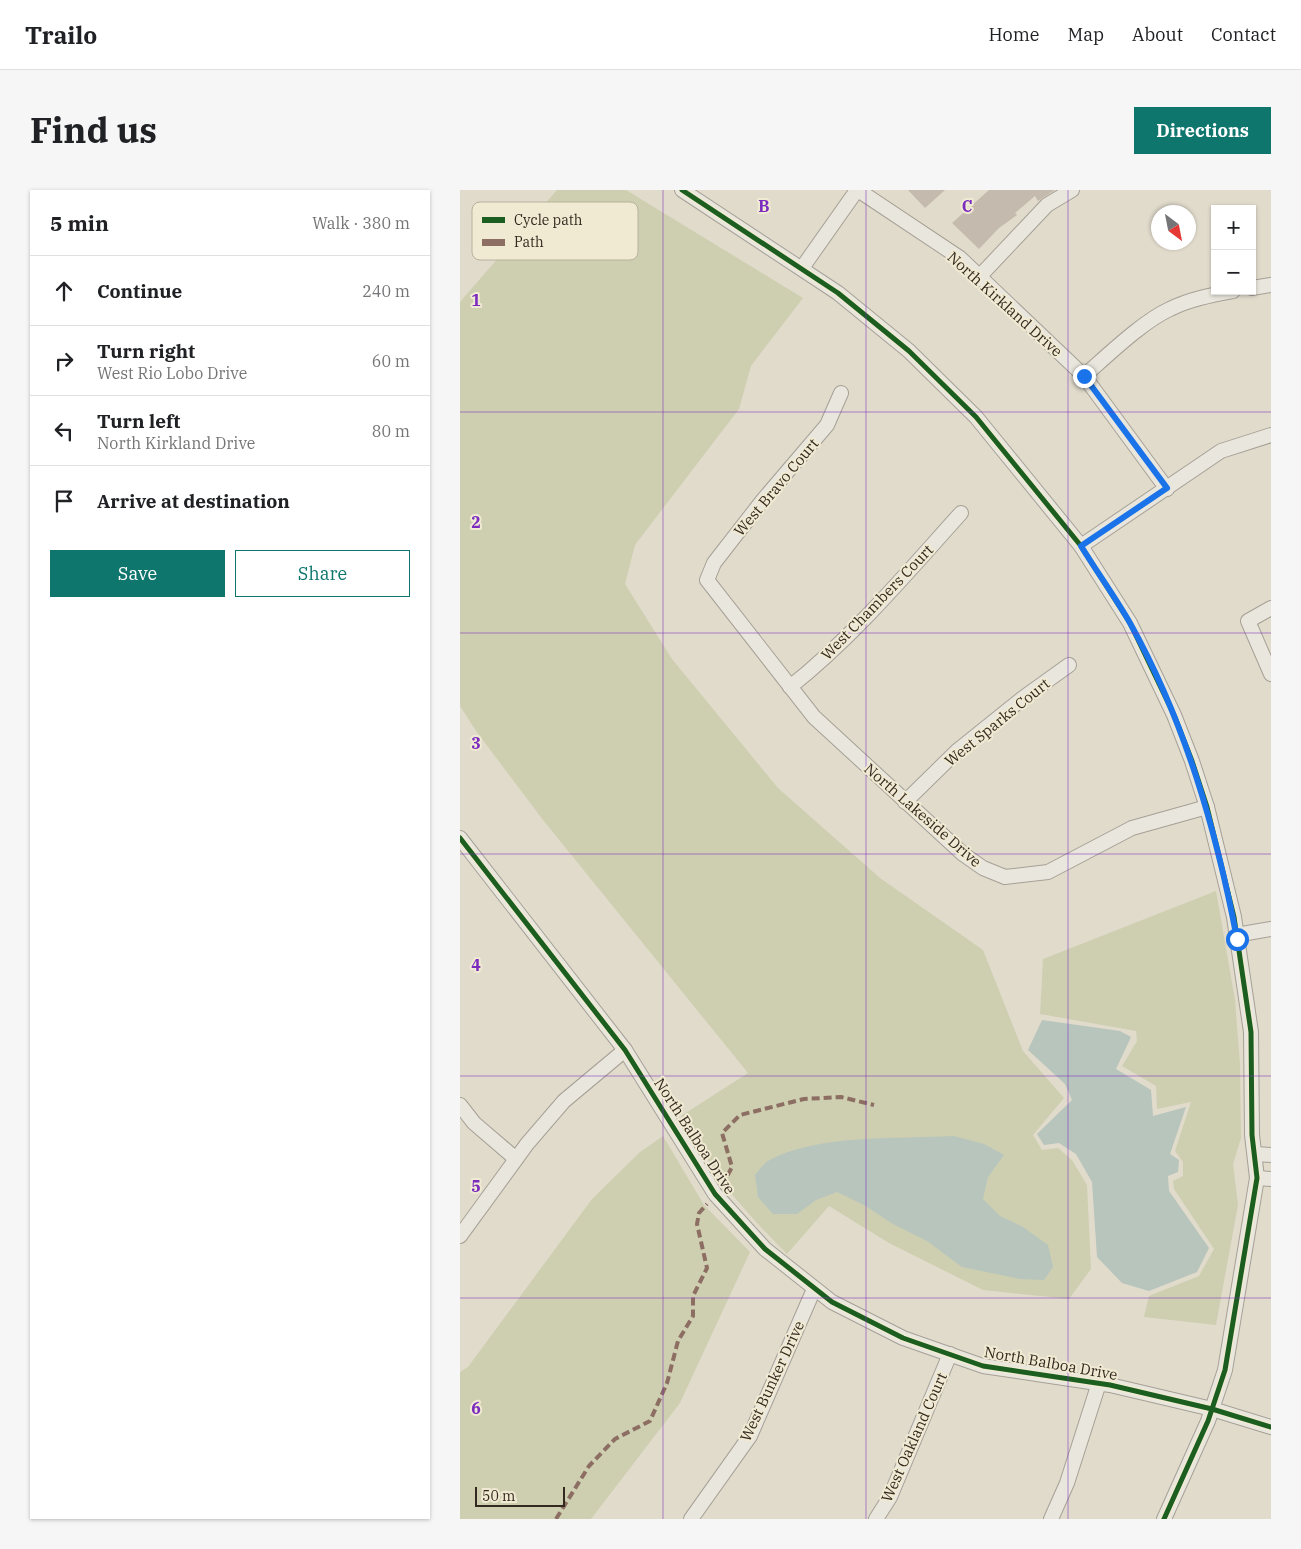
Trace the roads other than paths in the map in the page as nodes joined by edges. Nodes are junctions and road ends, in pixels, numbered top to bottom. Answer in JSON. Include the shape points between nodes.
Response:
{"nodes":[{"id":1,"x":682,"y":190,"type":"edge"},
{"id":2,"x":858,"y":190,"type":"edge"},
{"id":3,"x":1072,"y":190,"type":"edge"},
{"id":4,"x":802,"y":268,"type":"junction"},
{"id":5,"x":980,"y":277,"type":"junction"},
{"id":6,"x":1271,"y":285,"type":"edge"},
{"id":7,"x":1256,"y":287,"type":"edge"},
{"id":8,"x":1211,"y":294,"type":"edge"},
{"id":9,"x":1084,"y":376,"type":"junction"},
{"id":10,"x":841,"y":392,"type":"dead end"},
{"id":11,"x":1271,"y":435,"type":"edge"},
{"id":12,"x":1167,"y":488,"type":"junction"},
{"id":13,"x":961,"y":513,"type":"dead end"},
{"id":14,"x":1081,"y":546,"type":"junction"},
{"id":15,"x":707,"y":580,"type":"joint"},
{"id":16,"x":1271,"y":608,"type":"edge"},
{"id":17,"x":1069,"y":666,"type":"dead end"},
{"id":18,"x":1271,"y":674,"type":"edge"},
{"id":19,"x":790,"y":688,"type":"junction"},
{"id":20,"x":905,"y":802,"type":"junction"},
{"id":21,"x":1207,"y":807,"type":"junction"},
{"id":22,"x":460,"y":838,"type":"edge"},
{"id":23,"x":1271,"y":929,"type":"edge"},
{"id":24,"x":1236,"y":935,"type":"junction"},
{"id":25,"x":625,"y":1050,"type":"junction"},
{"id":26,"x":460,"y":1106,"type":"edge"},
{"id":27,"x":1255,"y":1154,"type":"junction"},
{"id":28,"x":1271,"y":1155,"type":"edge"},
{"id":29,"x":516,"y":1159,"type":"junction"},
{"id":30,"x":1264,"y":1178,"type":"edge"},
{"id":31,"x":460,"y":1236,"type":"edge"},
{"id":32,"x":814,"y":1289,"type":"junction"},
{"id":33,"x":950,"y":1354,"type":"junction"},
{"id":34,"x":1099,"y":1384,"type":"junction"},
{"id":35,"x":1212,"y":1409,"type":"junction"},
{"id":36,"x":1271,"y":1427,"type":"edge"},
{"id":37,"x":691,"y":1519,"type":"edge"},
{"id":38,"x":876,"y":1519,"type":"edge"},
{"id":39,"x":1051,"y":1519,"type":"edge"},
{"id":40,"x":1164,"y":1519,"type":"edge"}],
"edges":[{"from":1,"to":4,"type":"street"},
{"from":2,"to":4,"type":"street"},
{"from":2,"to":5,"type":"street","name":"North Kirkland Drive","via":[[960,258]]},
{"from":3,"to":5,"type":"street","via":[[1047,205]]},
{"from":4,"to":14,"type":"street","via":[[909,351],[976,417]]},
{"from":5,"to":9,"type":"street","name":"North Kirkland Drive"},
{"from":6,"to":7,"type":"street"},
{"from":8,"to":9,"type":"street","via":[[1169,309]]},
{"from":9,"to":12,"type":"street","name":"North Kirkland Drive"},
{"from":10,"to":15,"type":"street","name":"West Bravo Court","via":[[828,425],[763,500],[714,563]]},
{"from":11,"to":12,"type":"street","via":[[1222,451]]},
{"from":12,"to":14,"type":"street"},
{"from":13,"to":19,"type":"street","name":"West Chambers Court","via":[[870,615],[829,656]]},
{"from":14,"to":21,"type":"street","via":[[1130,623],[1152,667],[1174,715]]},
{"from":15,"to":19,"type":"street","name":"North Lakeside Drive"},
{"from":16,"to":18,"type":"street","via":[[1248,622]]},
{"from":17,"to":20,"type":"street","name":"West Sparks Court","via":[[956,751]]},
{"from":19,"to":20,"type":"street","name":"North Lakeside Drive","via":[[814,717]]},
{"from":20,"to":21,"type":"street","name":"North Lakeside Drive","via":[[963,854],[1004,876],[1048,872],[1132,828]]},
{"from":21,"to":24,"type":"street"},
{"from":22,"to":25,"type":"street","name":"North Balboa Drive"},
{"from":23,"to":24,"type":"street"},
{"from":24,"to":27,"type":"street","via":[[1251,1032]]},
{"from":25,"to":29,"type":"street","via":[[564,1101]]},
{"from":25,"to":32,"type":"street","name":"North Balboa Drive","via":[[715,1194],[765,1249]]},
{"from":26,"to":29,"type":"street","via":[[474,1123]]},
{"from":27,"to":28,"type":"street"},
{"from":27,"to":30,"type":"street"},
{"from":29,"to":31,"type":"street"},
{"from":30,"to":35,"type":"street","via":[[1225,1370]]},
{"from":32,"to":33,"type":"street","name":"North Balboa Drive","via":[[832,1302],[903,1338]]},
{"from":32,"to":37,"type":"street","name":"West Bunker Drive","via":[[750,1436]]},
{"from":33,"to":34,"type":"street","name":"North Balboa Drive","via":[[983,1366]]},
{"from":33,"to":38,"type":"street","name":"West Oakland Court","via":[[890,1497]]},
{"from":34,"to":35,"type":"street","name":"North Balboa Drive"},
{"from":34,"to":39,"type":"street","via":[[1067,1483]]},
{"from":35,"to":36,"type":"street","name":"North Balboa Drive"},
{"from":35,"to":40,"type":"street"}]}
